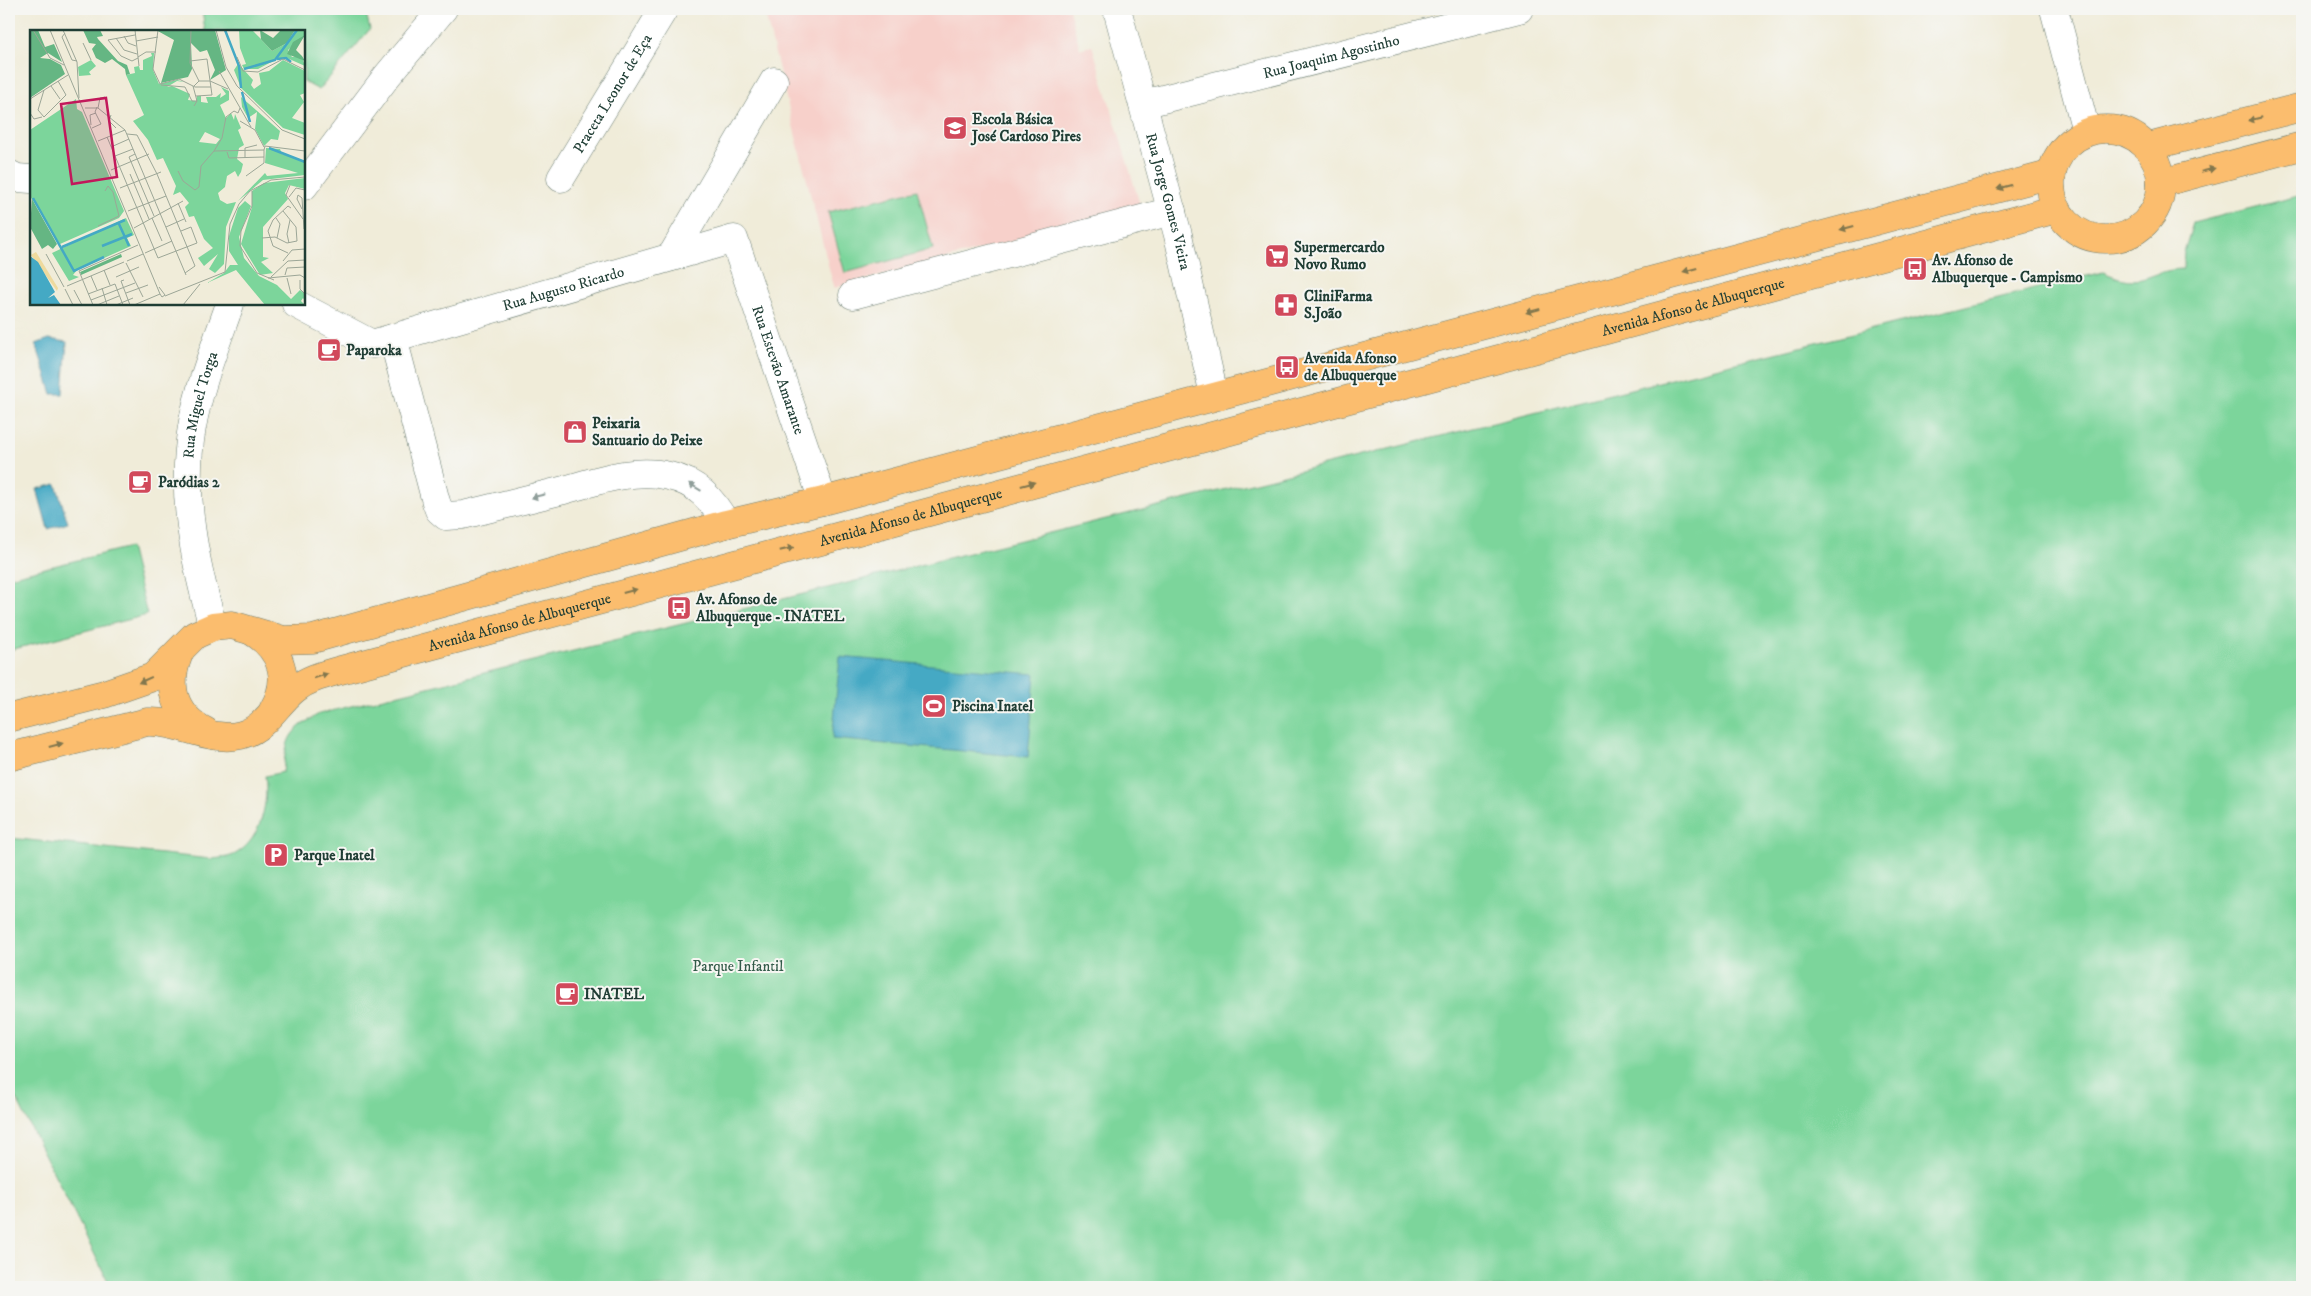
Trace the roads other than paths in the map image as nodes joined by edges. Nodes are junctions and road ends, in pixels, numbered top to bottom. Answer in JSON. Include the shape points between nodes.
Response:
{"nodes":[{"id":1,"x":443,"y":9,"type":"edge"},
{"id":2,"x":664,"y":9,"type":"edge"},
{"id":3,"x":1117,"y":9,"type":"edge"},
{"id":4,"x":1519,"y":9,"type":"edge"},
{"id":5,"x":2054,"y":9,"type":"edge"},
{"id":6,"x":1428,"y":20,"type":"edge"},
{"id":7,"x":774,"y":81,"type":"dead end"},
{"id":8,"x":1143,"y":104,"type":"junction"},
{"id":9,"x":2302,"y":107,"type":"edge"},
{"id":10,"x":2086,"y":131,"type":"junction"},
{"id":11,"x":2302,"y":146,"type":"edge"},
{"id":12,"x":2148,"y":147,"type":"junction"},
{"id":13,"x":9,"y":174,"type":"edge"},
{"id":14,"x":2052,"y":174,"type":"junction"},
{"id":15,"x":561,"y":178,"type":"dead end"},
{"id":16,"x":30,"y":179,"type":"edge"},
{"id":17,"x":2161,"y":182,"type":"junction"},
{"id":18,"x":305,"y":185,"type":"edge"},
{"id":19,"x":2057,"y":208,"type":"junction"},
{"id":20,"x":1172,"y":211,"type":"junction"},
{"id":21,"x":734,"y":239,"type":"joint"},
{"id":22,"x":671,"y":257,"type":"junction"},
{"id":23,"x":853,"y":295,"type":"dead end"},
{"id":24,"x":230,"y":305,"type":"edge"},
{"id":25,"x":298,"y":305,"type":"edge"},
{"id":26,"x":393,"y":338,"type":"junction"},
{"id":27,"x":1214,"y":395,"type":"junction"},
{"id":28,"x":823,"y":501,"type":"junction"},
{"id":29,"x":726,"y":524,"type":"junction"},
{"id":30,"x":212,"y":627,"type":"junction"},
{"id":31,"x":251,"y":630,"type":"junction"},
{"id":32,"x":182,"y":648,"type":"junction"},
{"id":33,"x":270,"y":716,"type":"junction"},
{"id":34,"x":9,"y":718,"type":"edge"},
{"id":35,"x":209,"y":733,"type":"junction"},
{"id":36,"x":9,"y":757,"type":"edge"}],
"edges":[{"from":1,"to":18,"type":"street","via":[[387,76]]},
{"from":2,"to":15,"type":"street","name":"Praceta Leonor de Eça"},
{"from":3,"to":8,"type":"street","name":"Rua Jorge Gomes Vieira"},
{"from":4,"to":6,"type":"street","name":"Rua Joaquim Agostinho"},
{"from":5,"to":10,"type":"street"},
{"from":6,"to":8,"type":"street","name":"Rua Joaquim Agostinho"},
{"from":7,"to":22,"type":"street"},
{"from":8,"to":20,"type":"street","name":"Rua Jorge Gomes Vieira"},
{"from":9,"to":12,"type":"main road","one_way":true},
{"from":10,"to":12,"type":"main road","via":[[2107,129],[2132,134]]},
{"from":10,"to":14,"type":"main road","via":[[2072,140],[2059,155]]},
{"from":17,"to":11,"type":"main road","one_way":true},
{"from":12,"to":17,"type":"main road","via":[[2158,163]]},
{"from":13,"to":16,"type":"street"},
{"from":14,"to":19,"type":"main road","via":[[2051,192]]},
{"from":14,"to":27,"type":"main road","name":"Avenida Afonso de Albuquerque","one_way":true},
{"from":17,"to":19,"type":"main road","via":[[2159,201],[2150,217],[2123,236],[2104,239],[2085,234],[2068,224]]},
{"from":33,"to":19,"type":"main road","name":"Avenida Afonso de Albuquerque","one_way":true,"via":[[295,689],[337,671]]},
{"from":20,"to":23,"type":"street"},
{"from":20,"to":27,"type":"street","name":"Rua Jorge Gomes Vieira"},
{"from":21,"to":22,"type":"street","name":"Rua Augusto Ricardo"},
{"from":21,"to":28,"type":"street","name":"Rua Estevão Amarante"},
{"from":22,"to":26,"type":"street","name":"Rua Augusto Ricardo"},
{"from":24,"to":30,"type":"street","name":"Rua Miguel Torga","via":[[201,391],[192,428],[189,462],[192,546]]},
{"from":25,"to":26,"type":"street","name":"Rua Augusto Ricardo","via":[[372,344]]},
{"from":29,"to":26,"type":"street","one_way":true,"via":[[708,496],[670,476],[650,474],[620,475],[463,515],[446,516],[436,502]]},
{"from":27,"to":28,"type":"main road","name":"Avenida Afonso de Albuquerque"},
{"from":28,"to":29,"type":"main road","name":"Avenida Afonso de Albuquerque"},
{"from":29,"to":31,"type":"main road","name":"Avenida Afonso de Albuquerque","via":[[313,639],[283,640]]},
{"from":30,"to":31,"type":"main road","name":"Avenida Afonso de Albuquerque","via":[[232,625]]},
{"from":30,"to":32,"type":"main road","name":"Avenida Afonso de Albuquerque","via":[[196,635]]},
{"from":31,"to":33,"type":"main road","name":"Avenida Afonso de Albuquerque","via":[[266,640],[278,656],[282,669],[279,701]]},
{"from":32,"to":34,"type":"main road","name":"Avenida Afonso de Albuquerque","one_way":true,"via":[[153,677]]},
{"from":32,"to":35,"type":"main road","name":"Avenida Afonso de Albuquerque","via":[[173,666],[175,700],[183,715]]},
{"from":33,"to":35,"type":"main road","name":"Avenida Afonso de Albuquerque","via":[[257,728],[240,735]]},
{"from":36,"to":35,"type":"main road","name":"Avenida Afonso de Albuquerque","one_way":true,"via":[[147,722],[164,722]]}]}
